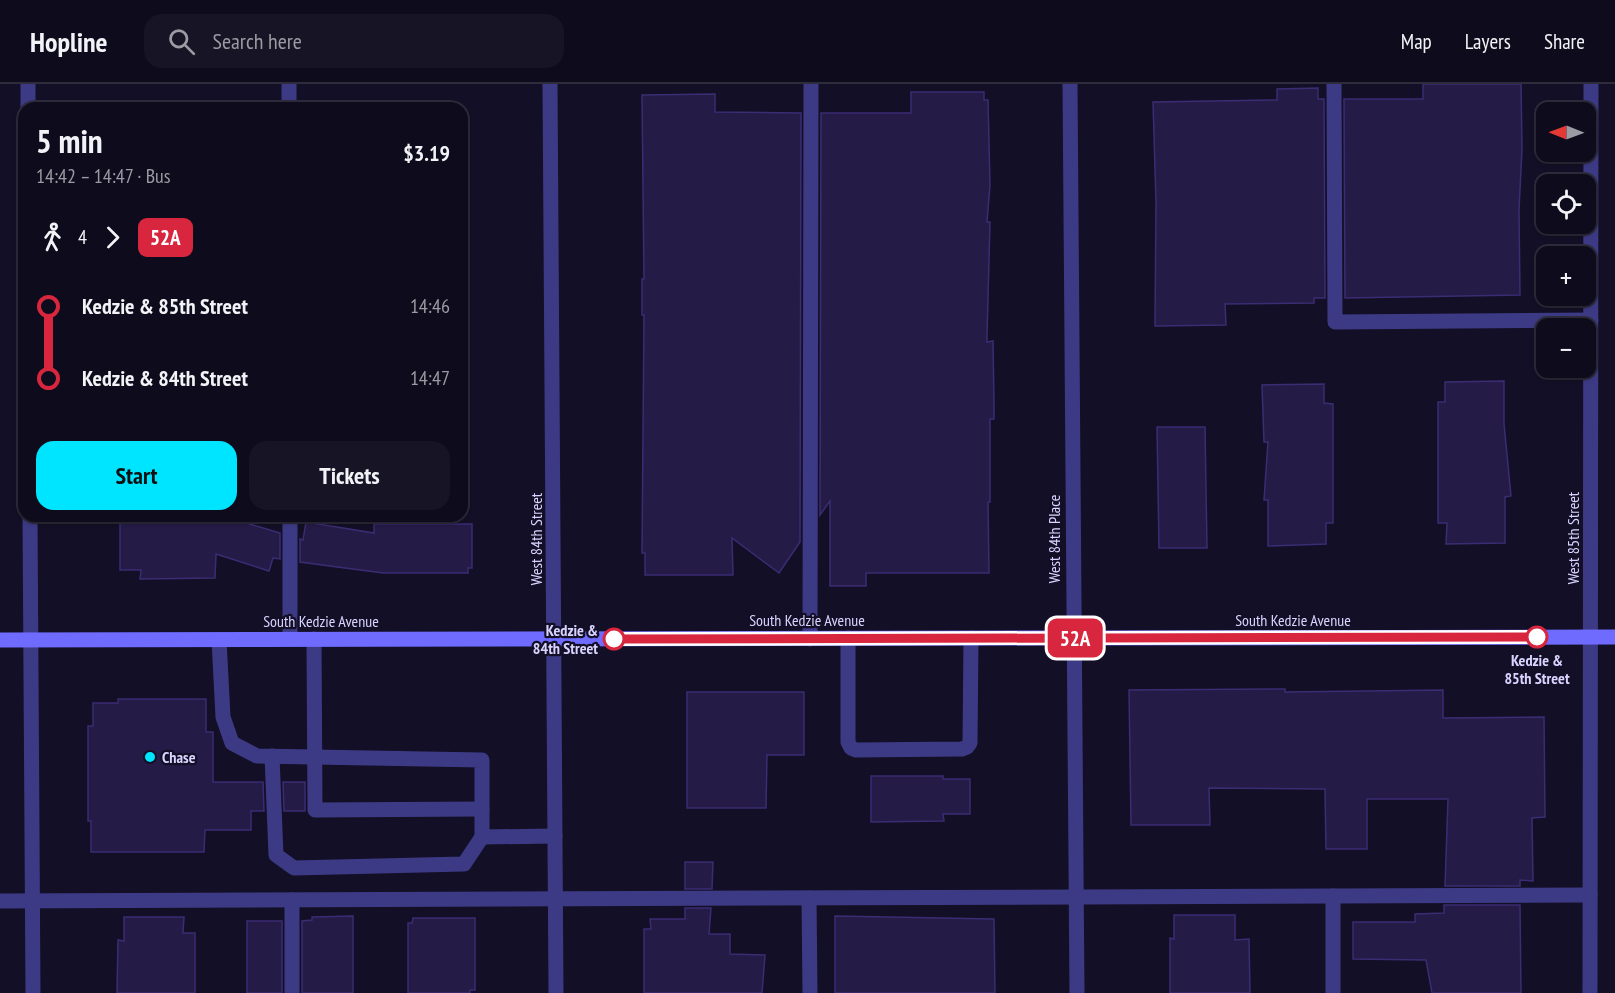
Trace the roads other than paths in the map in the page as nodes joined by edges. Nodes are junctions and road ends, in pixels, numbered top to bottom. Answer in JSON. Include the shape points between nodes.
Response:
{"nodes":[{"id":1,"x":28,"y":84,"type":"edge"},
{"id":2,"x":289,"y":84,"type":"edge"},
{"id":3,"x":550,"y":84,"type":"edge"},
{"id":4,"x":811,"y":84,"type":"edge"},
{"id":5,"x":1070,"y":84,"type":"edge"},
{"id":6,"x":1334,"y":84,"type":"edge"},
{"id":7,"x":1591,"y":84,"type":"edge"},
{"id":8,"x":28,"y":102,"type":"edge"},
{"id":9,"x":289,"y":102,"type":"edge"},
{"id":10,"x":1591,"y":318,"type":"edge"},
{"id":11,"x":1536,"y":320,"type":"edge"},
{"id":12,"x":1591,"y":378,"type":"edge"},
{"id":13,"x":30,"y":522,"type":"edge"},
{"id":14,"x":290,"y":522,"type":"edge"},
{"id":15,"x":1590,"y":637,"type":"junction"},
{"id":16,"x":1615,"y":637,"type":"edge"},
{"id":17,"x":848,"y":638,"type":"junction"},
{"id":18,"x":971,"y":638,"type":"junction"},
{"id":19,"x":1073,"y":638,"type":"junction"},
{"id":20,"x":290,"y":639,"type":"junction"},
{"id":21,"x":314,"y":639,"type":"junction"},
{"id":22,"x":554,"y":639,"type":"junction"},
{"id":23,"x":810,"y":639,"type":"junction"},
{"id":24,"x":0,"y":640,"type":"edge"},
{"id":25,"x":31,"y":640,"type":"junction"},
{"id":26,"x":219,"y":640,"type":"junction"},
{"id":27,"x":272,"y":756,"type":"junction"},
{"id":28,"x":315,"y":757,"type":"junction"},
{"id":29,"x":482,"y":809,"type":"junction"},
{"id":30,"x":555,"y":836,"type":"junction"},
{"id":31,"x":482,"y":837,"type":"junction"},
{"id":32,"x":1590,"y":895,"type":"junction"},
{"id":33,"x":1333,"y":896,"type":"junction"},
{"id":34,"x":1076,"y":897,"type":"junction"},
{"id":35,"x":809,"y":898,"type":"junction"},
{"id":36,"x":555,"y":899,"type":"junction"},
{"id":37,"x":292,"y":900,"type":"junction"},
{"id":38,"x":0,"y":901,"type":"edge"},
{"id":39,"x":33,"y":901,"type":"junction"},
{"id":40,"x":33,"y":993,"type":"edge"},
{"id":41,"x":292,"y":993,"type":"edge"},
{"id":42,"x":556,"y":993,"type":"edge"},
{"id":43,"x":810,"y":993,"type":"edge"},
{"id":44,"x":1077,"y":993,"type":"edge"},
{"id":45,"x":1334,"y":993,"type":"edge"},
{"id":46,"x":1590,"y":993,"type":"edge"}],
"edges":[{"from":1,"to":8,"type":"street"},
{"from":2,"to":9,"type":"street"},
{"from":3,"to":22,"type":"street","name":"West 84th Street"},
{"from":4,"to":23,"type":"street"},
{"from":5,"to":19,"type":"street","name":"West 84th Place"},
{"from":6,"to":11,"type":"street","via":[[1335,322]]},
{"from":7,"to":10,"type":"street","name":"West 85th Street"},
{"from":12,"to":15,"type":"street","name":"West 85th Street"},
{"from":13,"to":25,"type":"street"},
{"from":14,"to":20,"type":"street"},
{"from":15,"to":16,"type":"main road","name":"South Kedzie Avenue"},
{"from":15,"to":19,"type":"main road","name":"South Kedzie Avenue"},
{"from":15,"to":32,"type":"street","name":"West 85th Street"},
{"from":17,"to":18,"type":"main road","name":"South Kedzie Avenue"},
{"from":17,"to":18,"type":"street","via":[[849,742],[851,748],[868,750],[967,747]]},
{"from":17,"to":23,"type":"main road","name":"South Kedzie Avenue"},
{"from":18,"to":19,"type":"main road","name":"South Kedzie Avenue"},
{"from":19,"to":34,"type":"street","name":"West 84th Place"},
{"from":20,"to":21,"type":"main road","name":"South Kedzie Avenue"},
{"from":20,"to":26,"type":"main road","name":"South Kedzie Avenue"},
{"from":21,"to":22,"type":"main road","name":"South Kedzie Avenue"},
{"from":21,"to":28,"type":"street"},
{"from":22,"to":23,"type":"main road","name":"South Kedzie Avenue"},
{"from":22,"to":30,"type":"street","name":"West 84th Street"},
{"from":24,"to":25,"type":"main road","name":"South Kedzie Avenue"},
{"from":25,"to":26,"type":"main road","name":"South Kedzie Avenue"},
{"from":25,"to":39,"type":"street"},
{"from":26,"to":27,"type":"street","via":[[223,717],[232,743],[257,756]]},
{"from":27,"to":28,"type":"street"},
{"from":27,"to":31,"type":"street","via":[[276,855],[294,867],[464,864]]},
{"from":28,"to":29,"type":"street","via":[[482,760]]},
{"from":28,"to":29,"type":"street","via":[[315,810]]},
{"from":29,"to":31,"type":"street"},
{"from":30,"to":31,"type":"street"},
{"from":30,"to":36,"type":"street","name":"West 84th Street"},
{"from":32,"to":33,"type":"street"},
{"from":32,"to":46,"type":"street","name":"West 85th Street"},
{"from":33,"to":34,"type":"street"},
{"from":33,"to":45,"type":"street"},
{"from":34,"to":35,"type":"street"},
{"from":34,"to":44,"type":"street","name":"West 84th Place"},
{"from":35,"to":36,"type":"street"},
{"from":35,"to":43,"type":"street"},
{"from":36,"to":37,"type":"street"},
{"from":36,"to":42,"type":"street","name":"West 84th Street"},
{"from":37,"to":39,"type":"street"},
{"from":37,"to":41,"type":"street"},
{"from":38,"to":39,"type":"street"},
{"from":39,"to":40,"type":"street"}]}
